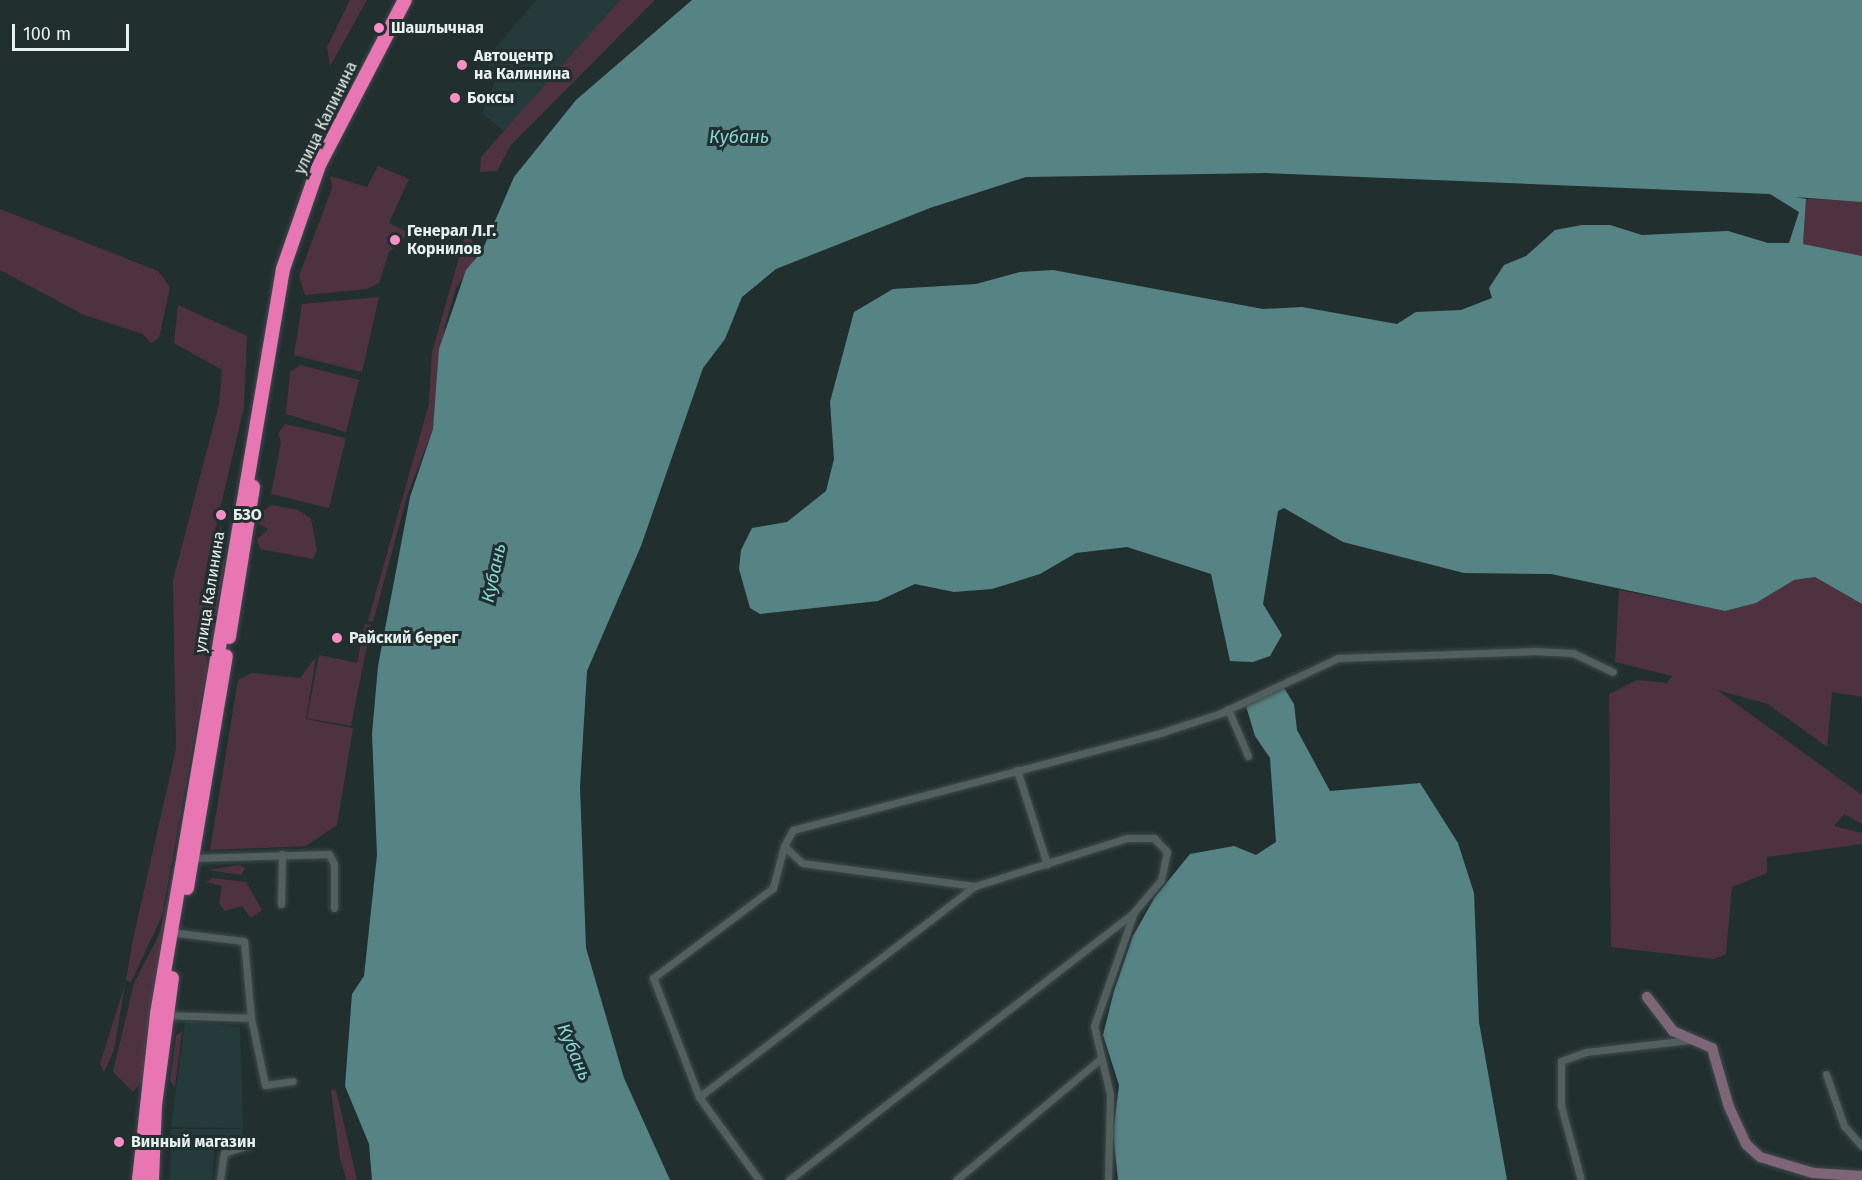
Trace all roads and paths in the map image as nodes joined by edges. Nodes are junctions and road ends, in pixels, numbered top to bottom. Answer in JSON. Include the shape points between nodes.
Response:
{"nodes":[{"id":1,"x":405,"y":0,"type":"edge"},
{"id":2,"x":414,"y":0,"type":"edge"},
{"id":3,"x":1613,"y":672,"type":"dead end"},
{"id":4,"x":1228,"y":709,"type":"junction"},
{"id":5,"x":1248,"y":756,"type":"dead end"},
{"id":6,"x":1017,"y":770,"type":"junction"},
{"id":7,"x":784,"y":846,"type":"junction"},
{"id":8,"x":282,"y":854,"type":"junction"},
{"id":9,"x":192,"y":858,"type":"junction"},
{"id":10,"x":1047,"y":864,"type":"junction"},
{"id":11,"x":975,"y":886,"type":"junction"},
{"id":12,"x":281,"y":904,"type":"dead end"},
{"id":13,"x":334,"y":908,"type":"dead end"},
{"id":14,"x":1134,"y":912,"type":"junction"},
{"id":15,"x":178,"y":933,"type":"junction"},
{"id":16,"x":1647,"y":997,"type":"dead end"},
{"id":17,"x":167,"y":1015,"type":"junction"},
{"id":18,"x":251,"y":1018,"type":"junction"},
{"id":19,"x":1689,"y":1040,"type":"junction"},
{"id":20,"x":1100,"y":1059,"type":"junction"},
{"id":21,"x":1826,"y":1074,"type":"dead end"},
{"id":22,"x":293,"y":1081,"type":"dead end"},
{"id":23,"x":699,"y":1097,"type":"junction"},
{"id":24,"x":252,"y":1144,"type":"dead end"},
{"id":25,"x":1862,"y":1146,"type":"edge"},
{"id":26,"x":146,"y":1176,"type":"edge"},
{"id":27,"x":1862,"y":1176,"type":"edge"},
{"id":28,"x":220,"y":1180,"type":"edge"},
{"id":29,"x":759,"y":1180,"type":"edge"},
{"id":30,"x":789,"y":1180,"type":"edge"},
{"id":31,"x":956,"y":1180,"type":"edge"},
{"id":32,"x":1108,"y":1180,"type":"edge"},
{"id":33,"x":1581,"y":1180,"type":"edge"}],
"edges":[{"from":1,"to":26,"type":"highway","name":"улица Калинина","via":[[319,165],[283,269],[165,969]]},
{"from":2,"to":9,"type":"highway","name":"улица Калинина","via":[[326,168],[291,271]]},
{"from":3,"to":4,"type":"street","via":[[1573,653],[1371,653],[1333,659]]},
{"from":4,"to":5,"type":"street"},
{"from":4,"to":6,"type":"street"},
{"from":6,"to":7,"type":"street","via":[[793,830]]},
{"from":6,"to":10,"type":"street"},
{"from":7,"to":11,"type":"street","via":[[802,863]]},
{"from":7,"to":23,"type":"street","via":[[773,888],[653,978]]},
{"from":8,"to":9,"type":"street"},
{"from":8,"to":12,"type":"street"},
{"from":8,"to":13,"type":"street","via":[[321,852],[333,858]]},
{"from":9,"to":15,"type":"highway","name":"улица Калинина"},
{"from":10,"to":11,"type":"street"},
{"from":10,"to":14,"type":"street","via":[[1127,838],[1154,838],[1164,845],[1167,867]]},
{"from":11,"to":23,"type":"street"},
{"from":14,"to":20,"type":"street","via":[[1094,1026]]},
{"from":14,"to":30,"type":"street"},
{"from":15,"to":17,"type":"highway","name":"улица Калинина"},
{"from":15,"to":18,"type":"street","via":[[244,941]]},
{"from":16,"to":19,"type":"street","via":[[1673,1031]]},
{"from":17,"to":18,"type":"street"},
{"from":17,"to":26,"type":"highway","name":"улица Калинина"},
{"from":18,"to":22,"type":"street","via":[[265,1085]]},
{"from":19,"to":27,"type":"street","via":[[1712,1048],[1729,1107],[1746,1144],[1760,1156],[1813,1173]]},
{"from":19,"to":33,"type":"street","via":[[1586,1052],[1561,1061],[1561,1106]]},
{"from":20,"to":31,"type":"street"},
{"from":20,"to":32,"type":"street","via":[[1110,1094]]},
{"from":21,"to":25,"type":"street","via":[[1844,1126]]},
{"from":23,"to":29,"type":"street"},
{"from":24,"to":28,"type":"street","via":[[224,1153]]}]}
